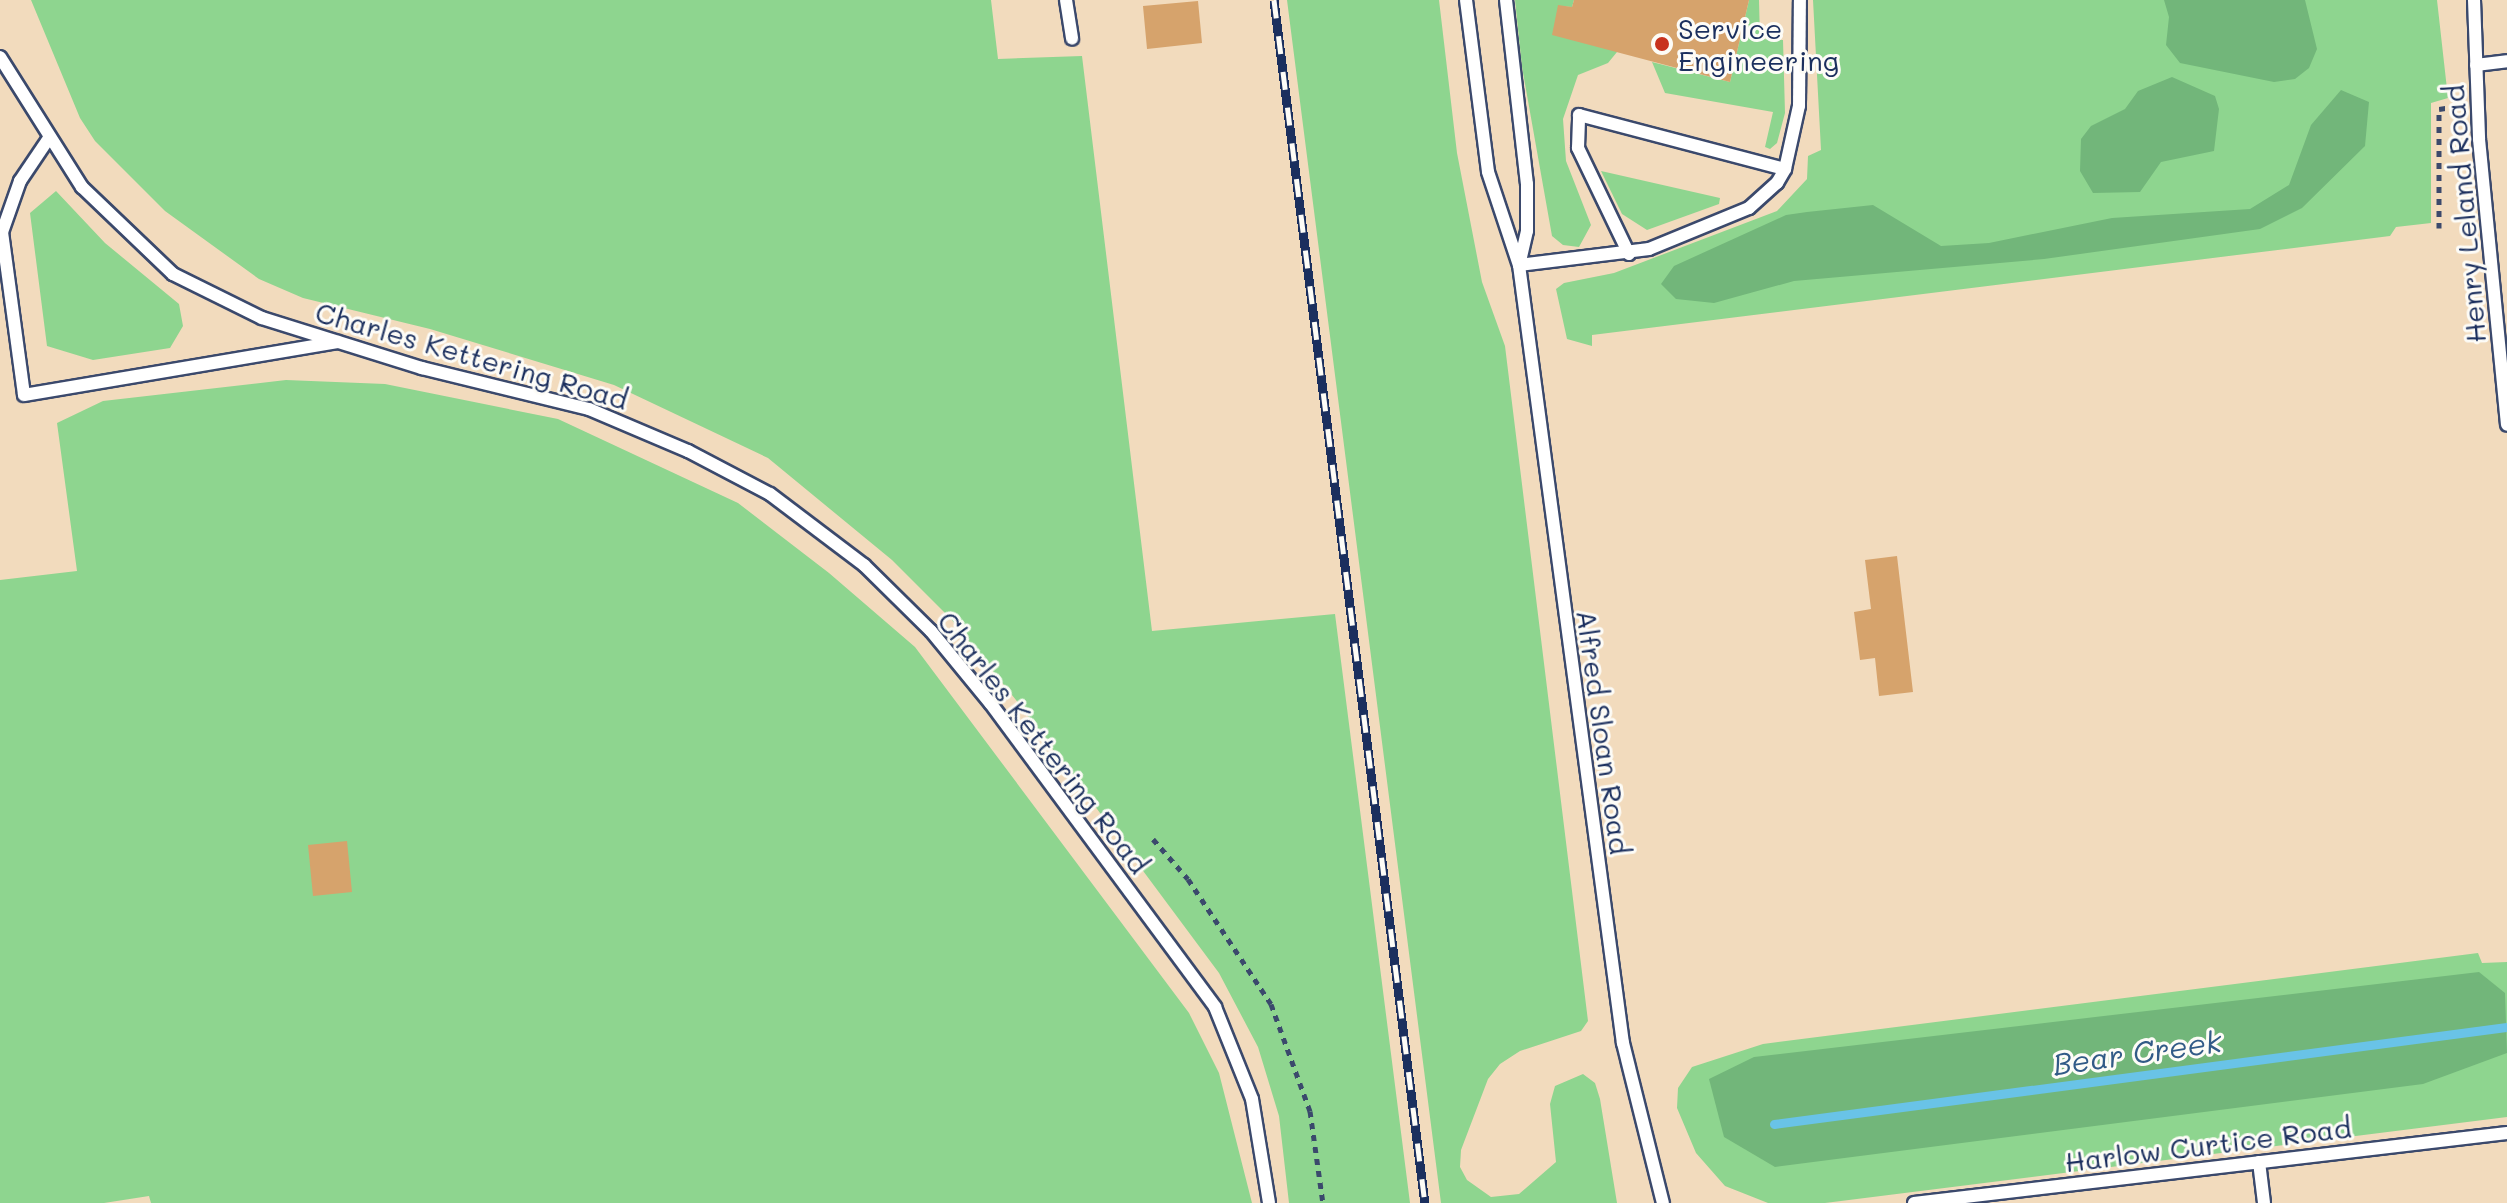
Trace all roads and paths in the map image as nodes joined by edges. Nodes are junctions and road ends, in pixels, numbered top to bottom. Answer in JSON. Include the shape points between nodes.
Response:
{"nodes":[{"id":1,"x":1066,"y":0,"type":"edge"},
{"id":2,"x":1466,"y":0,"type":"edge"},
{"id":3,"x":1506,"y":0,"type":"edge"},
{"id":4,"x":1800,"y":0,"type":"edge"},
{"id":5,"x":2474,"y":0,"type":"edge"},
{"id":6,"x":1072,"y":39,"type":"dead end"},
{"id":7,"x":0,"y":57,"type":"edge"},
{"id":8,"x":2507,"y":61,"type":"edge"},
{"id":9,"x":2476,"y":65,"type":"junction"},
{"id":10,"x":2457,"y":106,"type":"dead end"},
{"id":11,"x":49,"y":138,"type":"junction"},
{"id":12,"x":1785,"y":169,"type":"junction"},
{"id":13,"x":2439,"y":228,"type":"dead end"},
{"id":14,"x":1629,"y":254,"type":"junction"},
{"id":15,"x":1519,"y":265,"type":"junction"},
{"id":16,"x":341,"y":341,"type":"junction"},
{"id":17,"x":2507,"y":425,"type":"edge"},
{"id":18,"x":1153,"y":839,"type":"dead end"},
{"id":19,"x":2507,"y":1133,"type":"edge"},
{"id":20,"x":2259,"y":1162,"type":"junction"},
{"id":21,"x":1269,"y":1203,"type":"edge"},
{"id":22,"x":1323,"y":1203,"type":"edge"},
{"id":23,"x":1663,"y":1203,"type":"edge"},
{"id":24,"x":1914,"y":1203,"type":"edge"},
{"id":25,"x":2264,"y":1203,"type":"edge"}],
"edges":[{"from":1,"to":6,"type":"lane"},
{"from":2,"to":15,"type":"lane","name":"Alfred Sloan Road","via":[[1488,172]]},
{"from":3,"to":15,"type":"lane","name":"Alfred Sloan Road","via":[[1527,184],[1527,231]]},
{"from":4,"to":12,"type":"lane","via":[[1799,106]]},
{"from":5,"to":9,"type":"lane","name":"Henry Leland Road"},
{"from":7,"to":11,"type":"lane","name":"Charles Kettering Road"},
{"from":8,"to":9,"type":"lane"},
{"from":9,"to":17,"type":"lane","name":"Henry Leland Road"},
{"from":10,"to":13,"type":"path","via":[[2439,109]]},
{"from":11,"to":16,"type":"lane","name":"Charles Kettering Road","via":[[82,187],[173,274],[262,318]]},
{"from":11,"to":16,"type":"lane","via":[[20,181],[2,232],[24,395]]},
{"from":12,"to":14,"type":"lane","via":[[1749,208]]},
{"from":12,"to":14,"type":"lane","via":[[1579,115],[1578,148]]},
{"from":14,"to":15,"type":"lane"},
{"from":15,"to":23,"type":"lane","name":"Alfred Sloan Road","via":[[1623,1043]]},
{"from":16,"to":21,"type":"lane","name":"Charles Kettering Road","via":[[422,368],[589,409],[688,451],[770,494],[864,565],[931,631],[991,704],[1215,1007],[1252,1099]]},
{"from":18,"to":22,"type":"path","via":[[1188,879],[1271,1004],[1310,1111]]},
{"from":19,"to":20,"type":"lane","name":"Harlow Curtice Road"},
{"from":20,"to":24,"type":"lane","name":"Harlow Curtice Road"},
{"from":20,"to":25,"type":"lane"}]}
